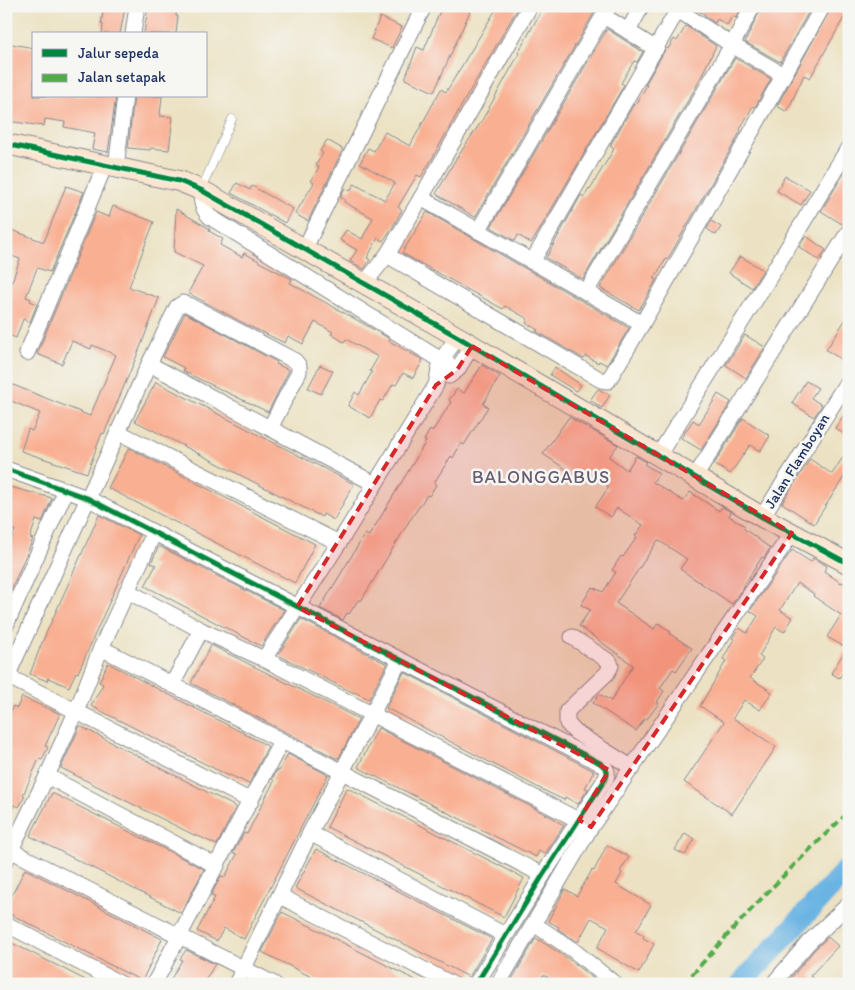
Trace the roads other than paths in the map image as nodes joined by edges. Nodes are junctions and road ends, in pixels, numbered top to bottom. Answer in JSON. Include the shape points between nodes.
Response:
{"nodes":[{"id":1,"x":137,"y":6,"type":"edge"},
{"id":2,"x":424,"y":6,"type":"edge"},
{"id":3,"x":530,"y":6,"type":"edge"},
{"id":4,"x":753,"y":6,"type":"edge"},
{"id":5,"x":823,"y":6,"type":"edge"},
{"id":6,"x":679,"y":8,"type":"edge"},
{"id":7,"x":640,"y":9,"type":"dead end"},
{"id":8,"x":607,"y":11,"type":"edge"},
{"id":9,"x":628,"y":31,"type":"junction"},
{"id":10,"x":133,"y":32,"type":"edge"},
{"id":11,"x":732,"y":45,"type":"junction"},
{"id":12,"x":656,"y":49,"type":"junction"},
{"id":13,"x":783,"y":75,"type":"junction"},
{"id":14,"x":125,"y":98,"type":"edge"},
{"id":15,"x":232,"y":119,"type":"dead end"},
{"id":16,"x":6,"y":144,"type":"edge"},
{"id":17,"x":849,"y":147,"type":"edge"},
{"id":18,"x":111,"y":166,"type":"junction"},
{"id":19,"x":201,"y":190,"type":"junction"},
{"id":20,"x":420,"y":198,"type":"junction"},
{"id":21,"x":478,"y":231,"type":"junction"},
{"id":22,"x":849,"y":231,"type":"edge"},
{"id":23,"x":305,"y":248,"type":"junction"},
{"id":24,"x":387,"y":255,"type":"junction"},
{"id":25,"x":532,"y":262,"type":"junction"},
{"id":26,"x":364,"y":284,"type":"junction"},
{"id":27,"x":586,"y":292,"type":"junction"},
{"id":28,"x":642,"y":324,"type":"junction"},
{"id":29,"x":465,"y":341,"type":"junction"},
{"id":30,"x":27,"y":353,"type":"dead end"},
{"id":31,"x":441,"y":360,"type":"junction"},
{"id":32,"x":149,"y":364,"type":"junction"},
{"id":33,"x":457,"y":370,"type":"junction"},
{"id":34,"x":849,"y":379,"type":"edge"},
{"id":35,"x":436,"y":385,"type":"junction"},
{"id":36,"x":270,"y":428,"type":"junction"},
{"id":37,"x":118,"y":432,"type":"junction"},
{"id":38,"x":658,"y":456,"type":"junction"},
{"id":39,"x":6,"y":469,"type":"edge"},
{"id":40,"x":695,"y":477,"type":"junction"},
{"id":41,"x":375,"y":484,"type":"junction"},
{"id":42,"x":66,"y":490,"type":"junction"},
{"id":43,"x":87,"y":498,"type":"junction"},
{"id":44,"x":762,"y":517,"type":"junction"},
{"id":45,"x":154,"y":533,"type":"junction"},
{"id":46,"x":792,"y":533,"type":"junction"},
{"id":47,"x":339,"y":543,"type":"junction"},
{"id":48,"x":846,"y":557,"type":"edge"},
{"id":49,"x":127,"y":591,"type":"junction"},
{"id":50,"x":297,"y":607,"type":"junction"},
{"id":51,"x":6,"y":625,"type":"edge"},
{"id":52,"x":201,"y":630,"type":"junction"},
{"id":53,"x":572,"y":637,"type":"dead end"},
{"id":54,"x":100,"y":648,"type":"junction"},
{"id":55,"x":264,"y":659,"type":"junction"},
{"id":56,"x":400,"y":660,"type":"junction"},
{"id":57,"x":7,"y":677,"type":"edge"},
{"id":58,"x":172,"y":685,"type":"junction"},
{"id":59,"x":76,"y":712,"type":"junction"},
{"id":60,"x":372,"y":715,"type":"junction"},
{"id":61,"x":281,"y":742,"type":"junction"},
{"id":62,"x":633,"y":768,"type":"junction"},
{"id":63,"x":341,"y":772,"type":"junction"},
{"id":64,"x":47,"y":776,"type":"junction"},
{"id":65,"x":251,"y":801,"type":"junction"},
{"id":66,"x":585,"y":824,"type":"junction"},
{"id":67,"x":310,"y":833,"type":"junction"},
{"id":68,"x":8,"y":853,"type":"edge"},
{"id":69,"x":217,"y":866,"type":"junction"},
{"id":70,"x":543,"y":875,"type":"junction"},
{"id":71,"x":280,"y":896,"type":"junction"},
{"id":72,"x":849,"y":904,"type":"edge"},
{"id":73,"x":6,"y":924,"type":"edge"},
{"id":74,"x":534,"y":924,"type":"junction"},
{"id":75,"x":180,"y":935,"type":"junction"},
{"id":76,"x":505,"y":935,"type":"junction"},
{"id":77,"x":244,"y":969,"type":"junction"},
{"id":78,"x":121,"y":984,"type":"edge"},
{"id":79,"x":154,"y":984,"type":"edge"},
{"id":80,"x":236,"y":984,"type":"edge"},
{"id":81,"x":274,"y":984,"type":"edge"},
{"id":82,"x":452,"y":984,"type":"edge"},
{"id":83,"x":476,"y":984,"type":"edge"},
{"id":84,"x":498,"y":984,"type":"edge"},
{"id":85,"x":615,"y":984,"type":"edge"},
{"id":86,"x":773,"y":984,"type":"edge"}],
"edges":[{"from":1,"to":10,"type":"street"},
{"from":2,"to":23,"type":"street"},
{"from":3,"to":20,"type":"street"},
{"from":4,"to":11,"type":"street"},
{"from":5,"to":13,"type":"street"},
{"from":6,"to":11,"type":"street"},
{"from":6,"to":12,"type":"street"},
{"from":7,"to":9,"type":"street"},
{"from":8,"to":9,"type":"street"},
{"from":8,"to":21,"type":"street"},
{"from":9,"to":12,"type":"street"},
{"from":11,"to":13,"type":"street"},
{"from":11,"to":27,"type":"street"},
{"from":12,"to":25,"type":"street"},
{"from":13,"to":28,"type":"street"},
{"from":14,"to":18,"type":"street"},
{"from":15,"to":19,"type":"lane"},
{"from":16,"to":18,"type":"street"},
{"from":17,"to":38,"type":"street"},
{"from":18,"to":19,"type":"street","via":[[178,181]]},
{"from":18,"to":30,"type":"street"},
{"from":19,"to":23,"type":"street"},
{"from":19,"to":31,"type":"street","via":[[204,211],[210,217]]},
{"from":20,"to":21,"type":"street"},
{"from":20,"to":24,"type":"street"},
{"from":21,"to":25,"type":"street"},
{"from":22,"to":40,"type":"street"},
{"from":23,"to":26,"type":"street"},
{"from":24,"to":26,"type":"street"},
{"from":24,"to":28,"type":"street","via":[[604,381],[609,380]]},
{"from":25,"to":27,"type":"street"},
{"from":26,"to":29,"type":"street"},
{"from":27,"to":28,"type":"street"},
{"from":29,"to":31,"type":"street"},
{"from":29,"to":33,"type":"street"},
{"from":29,"to":38,"type":"street"},
{"from":31,"to":33,"type":"street"},
{"from":31,"to":35,"type":"street"},
{"from":32,"to":36,"type":"street"},
{"from":32,"to":36,"type":"street","via":[[174,311],[183,304],[291,358],[299,366],[299,372]]},
{"from":32,"to":37,"type":"street"},
{"from":33,"to":35,"type":"street"},
{"from":34,"to":44,"type":"street","name":"Jalan Flamboyan"},
{"from":35,"to":41,"type":"street"},
{"from":36,"to":41,"type":"street"},
{"from":37,"to":43,"type":"street"},
{"from":37,"to":47,"type":"street"},
{"from":38,"to":40,"type":"street"},
{"from":39,"to":42,"type":"street"},
{"from":40,"to":44,"type":"street"},
{"from":41,"to":47,"type":"street"},
{"from":42,"to":43,"type":"street"},
{"from":42,"to":51,"type":"street"},
{"from":43,"to":45,"type":"street"},
{"from":43,"to":57,"type":"street"},
{"from":44,"to":46,"type":"street"},
{"from":45,"to":49,"type":"street"},
{"from":45,"to":50,"type":"street"},
{"from":46,"to":48,"type":"street"},
{"from":46,"to":62,"type":"street"},
{"from":47,"to":50,"type":"street"},
{"from":49,"to":52,"type":"street"},
{"from":49,"to":54,"type":"street"},
{"from":50,"to":55,"type":"street"},
{"from":50,"to":56,"type":"street"},
{"from":52,"to":55,"type":"street"},
{"from":52,"to":58,"type":"street"},
{"from":53,"to":62,"type":"street","via":[[610,662],[611,666],[567,711],[567,723],[575,732]]},
{"from":54,"to":58,"type":"street"},
{"from":54,"to":59,"type":"street"},
{"from":55,"to":60,"type":"street"},
{"from":56,"to":60,"type":"street"},
{"from":56,"to":66,"type":"street","via":[[606,768],[608,774]]},
{"from":57,"to":59,"type":"street"},
{"from":58,"to":61,"type":"street"},
{"from":59,"to":64,"type":"street"},
{"from":59,"to":65,"type":"street"},
{"from":60,"to":63,"type":"street"},
{"from":60,"to":66,"type":"street"},
{"from":61,"to":63,"type":"street"},
{"from":61,"to":65,"type":"street"},
{"from":62,"to":66,"type":"street"},
{"from":63,"to":67,"type":"street"},
{"from":63,"to":70,"type":"street"},
{"from":64,"to":68,"type":"street"},
{"from":64,"to":69,"type":"street"},
{"from":65,"to":69,"type":"street"},
{"from":66,"to":70,"type":"street"},
{"from":66,"to":74,"type":"street"},
{"from":67,"to":71,"type":"street"},
{"from":67,"to":76,"type":"street"},
{"from":68,"to":75,"type":"street"},
{"from":69,"to":75,"type":"street"},
{"from":70,"to":76,"type":"street"},
{"from":71,"to":77,"type":"street"},
{"from":71,"to":82,"type":"street"},
{"from":72,"to":86,"type":"street","via":[[808,943]]},
{"from":73,"to":78,"type":"street"},
{"from":74,"to":84,"type":"street"},
{"from":74,"to":85,"type":"street"},
{"from":75,"to":77,"type":"street"},
{"from":75,"to":79,"type":"street"},
{"from":76,"to":83,"type":"street"},
{"from":77,"to":80,"type":"street"},
{"from":77,"to":81,"type":"street"}]}
